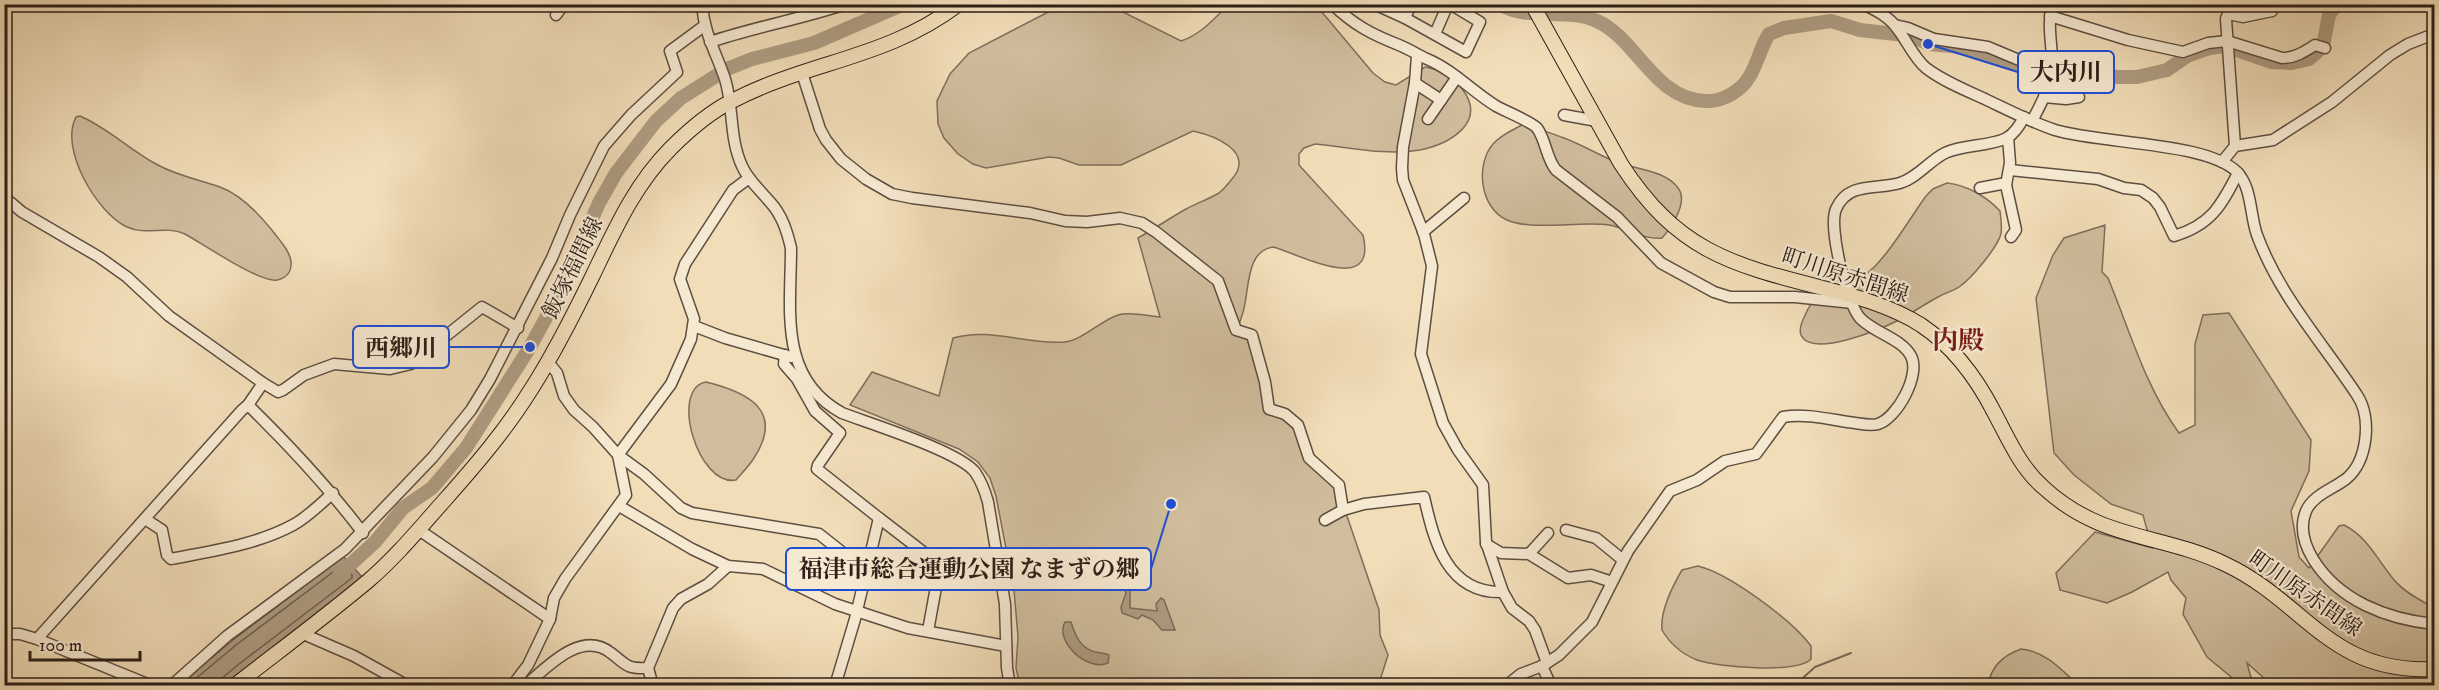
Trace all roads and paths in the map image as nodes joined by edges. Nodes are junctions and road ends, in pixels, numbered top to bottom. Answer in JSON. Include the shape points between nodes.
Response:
{"nodes":[{"id":1,"x":564,"y":4,"type":"edge"},
{"id":2,"x":702,"y":4,"type":"edge"},
{"id":3,"x":846,"y":4,"type":"edge"},
{"id":4,"x":959,"y":4,"type":"edge"},
{"id":5,"x":1332,"y":4,"type":"edge"},
{"id":6,"x":1411,"y":4,"type":"edge"},
{"id":7,"x":1449,"y":4,"type":"edge"},
{"id":8,"x":1863,"y":4,"type":"edge"},
{"id":9,"x":2053,"y":4,"type":"edge"},
{"id":10,"x":1376,"y":5,"type":"edge"},
{"id":11,"x":1533,"y":6,"type":"edge"},
{"id":12,"x":2230,"y":9,"type":"edge"},
{"id":13,"x":2272,"y":11,"type":"dead end"},
{"id":14,"x":556,"y":15,"type":"dead end"},
{"id":15,"x":2050,"y":16,"type":"junction"},
{"id":16,"x":1405,"y":18,"type":"junction"},
{"id":17,"x":1895,"y":25,"type":"junction"},
{"id":18,"x":704,"y":26,"type":"junction"},
{"id":19,"x":1435,"y":33,"type":"junction"},
{"id":20,"x":2434,"y":34,"type":"edge"},
{"id":21,"x":2227,"y":42,"type":"junction"},
{"id":22,"x":712,"y":46,"type":"junction"},
{"id":23,"x":2320,"y":47,"type":"dead end"},
{"id":24,"x":1418,"y":56,"type":"junction"},
{"id":25,"x":2052,"y":61,"type":"junction"},
{"id":26,"x":802,"y":74,"type":"junction"},
{"id":27,"x":1457,"y":77,"type":"junction"},
{"id":28,"x":1415,"y":82,"type":"junction"},
{"id":29,"x":2044,"y":97,"type":"junction"},
{"id":30,"x":2079,"y":98,"type":"dead end"},
{"id":31,"x":1441,"y":100,"type":"junction"},
{"id":32,"x":730,"y":101,"type":"junction"},
{"id":33,"x":1564,"y":115,"type":"dead end"},
{"id":34,"x":1428,"y":119,"type":"dead end"},
{"id":35,"x":2028,"y":119,"type":"junction"},
{"id":36,"x":1597,"y":121,"type":"junction"},
{"id":37,"x":2008,"y":137,"type":"junction"},
{"id":38,"x":2235,"y":146,"type":"junction"},
{"id":39,"x":2222,"y":162,"type":"junction"},
{"id":40,"x":2010,"y":170,"type":"junction"},
{"id":41,"x":2238,"y":173,"type":"junction"},
{"id":42,"x":749,"y":178,"type":"junction"},
{"id":43,"x":2006,"y":185,"type":"junction"},
{"id":44,"x":1980,"y":188,"type":"dead end"},
{"id":45,"x":4,"y":197,"type":"edge"},
{"id":46,"x":1464,"y":198,"type":"dead end"},
{"id":47,"x":1423,"y":232,"type":"junction"},
{"id":48,"x":2011,"y":237,"type":"dead end"},
{"id":49,"x":1851,"y":299,"type":"junction"},
{"id":50,"x":694,"y":326,"type":"junction"},
{"id":51,"x":518,"y":328,"type":"junction"},
{"id":52,"x":790,"y":356,"type":"junction"},
{"id":53,"x":548,"y":362,"type":"junction"},
{"id":54,"x":263,"y":383,"type":"junction"},
{"id":55,"x":248,"y":405,"type":"junction"},
{"id":56,"x":618,"y":455,"type":"junction"},
{"id":57,"x":333,"y":493,"type":"junction"},
{"id":58,"x":619,"y":506,"type":"junction"},
{"id":59,"x":1343,"y":510,"type":"junction"},
{"id":60,"x":879,"y":518,"type":"junction"},
{"id":61,"x":145,"y":519,"type":"junction"},
{"id":62,"x":1324,"y":520,"type":"dead end"},
{"id":63,"x":419,"y":530,"type":"junction"},
{"id":64,"x":1566,"y":530,"type":"dead end"},
{"id":65,"x":363,"y":533,"type":"junction"},
{"id":66,"x":1548,"y":534,"type":"dead end"},
{"id":67,"x":1486,"y":544,"type":"junction"},
{"id":68,"x":1529,"y":554,"type":"junction"},
{"id":69,"x":1623,"y":560,"type":"junction"},
{"id":70,"x":728,"y":566,"type":"junction"},
{"id":71,"x":866,"y":571,"type":"junction"},
{"id":72,"x":1612,"y":582,"type":"junction"},
{"id":73,"x":1503,"y":592,"type":"junction"},
{"id":74,"x":856,"y":612,"type":"junction"},
{"id":75,"x":550,"y":619,"type":"junction"},
{"id":76,"x":2434,"y":624,"type":"edge"},
{"id":77,"x":928,"y":632,"type":"junction"},
{"id":78,"x":301,"y":633,"type":"junction"},
{"id":79,"x":4,"y":634,"type":"edge"},
{"id":80,"x":37,"y":639,"type":"junction"},
{"id":81,"x":1006,"y":646,"type":"junction"},
{"id":82,"x":1545,"y":665,"type":"junction"},
{"id":83,"x":648,"y":668,"type":"junction"},
{"id":84,"x":2434,"y":669,"type":"edge"},
{"id":85,"x":389,"y":681,"type":"edge"},
{"id":86,"x":152,"y":686,"type":"edge"},
{"id":87,"x":171,"y":686,"type":"edge"},
{"id":88,"x":234,"y":686,"type":"edge"},
{"id":89,"x":408,"y":686,"type":"edge"},
{"id":90,"x":512,"y":686,"type":"edge"},
{"id":91,"x":525,"y":686,"type":"edge"},
{"id":92,"x":653,"y":686,"type":"edge"},
{"id":93,"x":835,"y":686,"type":"edge"},
{"id":94,"x":1010,"y":686,"type":"edge"},
{"id":95,"x":1506,"y":686,"type":"edge"},
{"id":96,"x":1551,"y":686,"type":"edge"}],
"edges":[{"from":1,"to":14,"type":"street"},
{"from":2,"to":18,"type":"street"},
{"from":3,"to":22,"type":"street","via":[[758,27]]},
{"from":4,"to":26,"type":"main road","name":"飯塚福間線","via":[[894,43]]},
{"from":5,"to":24,"type":"street","via":[[1348,20]]},
{"from":6,"to":16,"type":"street"},
{"from":7,"to":19,"type":"street"},
{"from":7,"to":19,"type":"street","via":[[1480,22],[1466,52]]},
{"from":8,"to":17,"type":"street"},
{"from":9,"to":15,"type":"street"},
{"from":10,"to":16,"type":"street"},
{"from":11,"to":36,"type":"main road","name":"町川原赤間線"},
{"from":12,"to":13,"type":"street","via":[[2243,17]]},
{"from":12,"to":21,"type":"street"},
{"from":15,"to":21,"type":"street","via":[[2183,52],[2208,43]]},
{"from":15,"to":25,"type":"street"},
{"from":16,"to":19,"type":"street"},
{"from":17,"to":25,"type":"street","via":[[1934,39],[1988,47],[2031,63]]},
{"from":17,"to":35,"type":"street","via":[[1924,67]]},
{"from":18,"to":22,"type":"street"},
{"from":18,"to":51,"type":"street","via":[[670,51],[677,72],[604,146]]},
{"from":20,"to":38,"type":"street","via":[[2390,55],[2332,102],[2273,140]]},
{"from":21,"to":23,"type":"street","via":[[2282,58]]},
{"from":21,"to":38,"type":"street"},
{"from":22,"to":32,"type":"street"},
{"from":24,"to":27,"type":"street"},
{"from":24,"to":28,"type":"street"},
{"from":25,"to":29,"type":"street"},
{"from":26,"to":32,"type":"main road","name":"飯塚福間線"},
{"from":26,"to":59,"type":"street","via":[[826,140],[841,159],[892,194],[1065,221],[1132,220],[1156,232],[1210,273],[1218,281],[1236,330],[1252,334],[1269,409],[1285,414],[1298,425],[1309,458],[1339,485]]},
{"from":27,"to":31,"type":"street"},
{"from":27,"to":49,"type":"street","via":[[1486,100],[1536,127],[1556,170],[1617,218],[1661,263],[1730,297]]},
{"from":28,"to":31,"type":"street"},
{"from":28,"to":47,"type":"street","via":[[1402,168],[1408,196]]},
{"from":29,"to":30,"type":"street"},
{"from":29,"to":35,"type":"street"},
{"from":31,"to":34,"type":"street"},
{"from":32,"to":42,"type":"street","via":[[732,131]]},
{"from":32,"to":53,"type":"main road","name":"飯塚福間線","via":[[687,133],[645,179]]},
{"from":33,"to":36,"type":"street"},
{"from":35,"to":37,"type":"street"},
{"from":35,"to":39,"type":"street","via":[[2083,137],[2188,151]]},
{"from":36,"to":49,"type":"main road","name":"町川原赤間線","via":[[1636,189],[1688,238],[1753,269]]},
{"from":37,"to":40,"type":"street"},
{"from":37,"to":49,"type":"street","via":[[1946,153],[1901,183],[1852,191],[1841,201],[1833,225]]},
{"from":38,"to":39,"type":"street"},
{"from":39,"to":41,"type":"street"},
{"from":40,"to":41,"type":"street","via":[[2098,179],[2141,190],[2160,207],[2174,236],[2194,230],[2206,221],[2222,203]]},
{"from":40,"to":43,"type":"street"},
{"from":41,"to":76,"type":"street","via":[[2258,238],[2280,284],[2358,396],[2366,416],[2362,450],[2352,473],[2307,511],[2302,533],[2307,549],[2319,569],[2350,598],[2368,607]]},
{"from":42,"to":50,"type":"street","via":[[733,190],[685,264],[680,279]]},
{"from":42,"to":52,"type":"street","via":[[778,211],[788,234]]},
{"from":43,"to":44,"type":"street"},
{"from":43,"to":48,"type":"street","via":[[2016,230]]},
{"from":45,"to":54,"type":"street","via":[[127,277],[169,316]]},
{"from":46,"to":47,"type":"street"},
{"from":47,"to":67,"type":"street","via":[[1432,266],[1421,354],[1443,423],[1482,485]]},
{"from":49,"to":69,"type":"street","via":[[1860,318],[1902,346],[1913,361],[1915,371],[1908,389],[1891,416],[1873,425],[1802,415],[1783,417],[1756,454],[1725,461],[1697,480],[1670,491]]},
{"from":49,"to":84,"type":"main road","name":"町川原赤間線","via":[[1904,315],[1947,345],[1982,389],[2026,468],[2069,508],[2112,529],[2225,564],[2263,587],[2321,635],[2351,653],[2386,666]]},
{"from":50,"to":52,"type":"street"},
{"from":50,"to":56,"type":"street","via":[[670,384]]},
{"from":51,"to":54,"type":"street","via":[[483,307],[406,366],[381,369],[333,364],[304,375],[283,390]]},
{"from":51,"to":65,"type":"street","via":[[471,410]]},
{"from":52,"to":60,"type":"street","via":[[784,364],[815,411],[840,433],[817,469]]},
{"from":52,"to":81,"type":"street","via":[[812,390],[830,406],[952,456],[974,471],[988,502],[1002,583]]},
{"from":53,"to":56,"type":"street","via":[[574,410]]},
{"from":53,"to":63,"type":"main road","name":"飯塚福間線","via":[[505,430]]},
{"from":54,"to":55,"type":"street"},
{"from":55,"to":57,"type":"street"},
{"from":55,"to":61,"type":"street"},
{"from":56,"to":58,"type":"street","via":[[626,488]]},
{"from":56,"to":71,"type":"street","via":[[692,513],[819,534]]},
{"from":57,"to":61,"type":"street","via":[[286,528],[238,545],[171,559],[162,530]]},
{"from":57,"to":65,"type":"street"},
{"from":58,"to":70,"type":"street"},
{"from":58,"to":75,"type":"street","via":[[565,579],[554,598]]},
{"from":59,"to":62,"type":"street"},
{"from":59,"to":73,"type":"street","via":[[1424,497],[1431,531],[1450,567],[1472,588]]},
{"from":60,"to":71,"type":"street"},
{"from":60,"to":77,"type":"street","via":[[940,566]]},
{"from":61,"to":80,"type":"street"},
{"from":63,"to":75,"type":"street"},
{"from":63,"to":78,"type":"main road","name":"飯塚福間線","via":[[368,581]]},
{"from":64,"to":69,"type":"street","via":[[1596,538]]},
{"from":65,"to":87,"type":"street","via":[[227,636]]},
{"from":66,"to":68,"type":"street"},
{"from":67,"to":68,"type":"street","via":[[1501,553]]},
{"from":67,"to":73,"type":"street"},
{"from":68,"to":72,"type":"street","via":[[1568,578],[1591,575]]},
{"from":69,"to":72,"type":"street"},
{"from":70,"to":74,"type":"street","via":[[763,569]]},
{"from":70,"to":83,"type":"street","via":[[676,604]]},
{"from":71,"to":74,"type":"street"},
{"from":72,"to":82,"type":"street","via":[[1592,622]]},
{"from":73,"to":82,"type":"street","via":[[1512,608],[1535,630]]},
{"from":74,"to":77,"type":"street"},
{"from":74,"to":93,"type":"street"},
{"from":75,"to":90,"type":"street","via":[[528,665]]},
{"from":77,"to":81,"type":"street"},
{"from":78,"to":85,"type":"street","via":[[354,656]]},
{"from":78,"to":88,"type":"main road","name":"飯塚福間線"},
{"from":79,"to":80,"type":"street"},
{"from":80,"to":86,"type":"street"},
{"from":81,"to":94,"type":"street"},
{"from":82,"to":95,"type":"street","via":[[1521,674]]},
{"from":82,"to":96,"type":"street"},
{"from":83,"to":91,"type":"street","via":[[631,668],[603,648],[585,646],[565,652]]},
{"from":83,"to":92,"type":"street"},
{"from":85,"to":89,"type":"street"}]}
